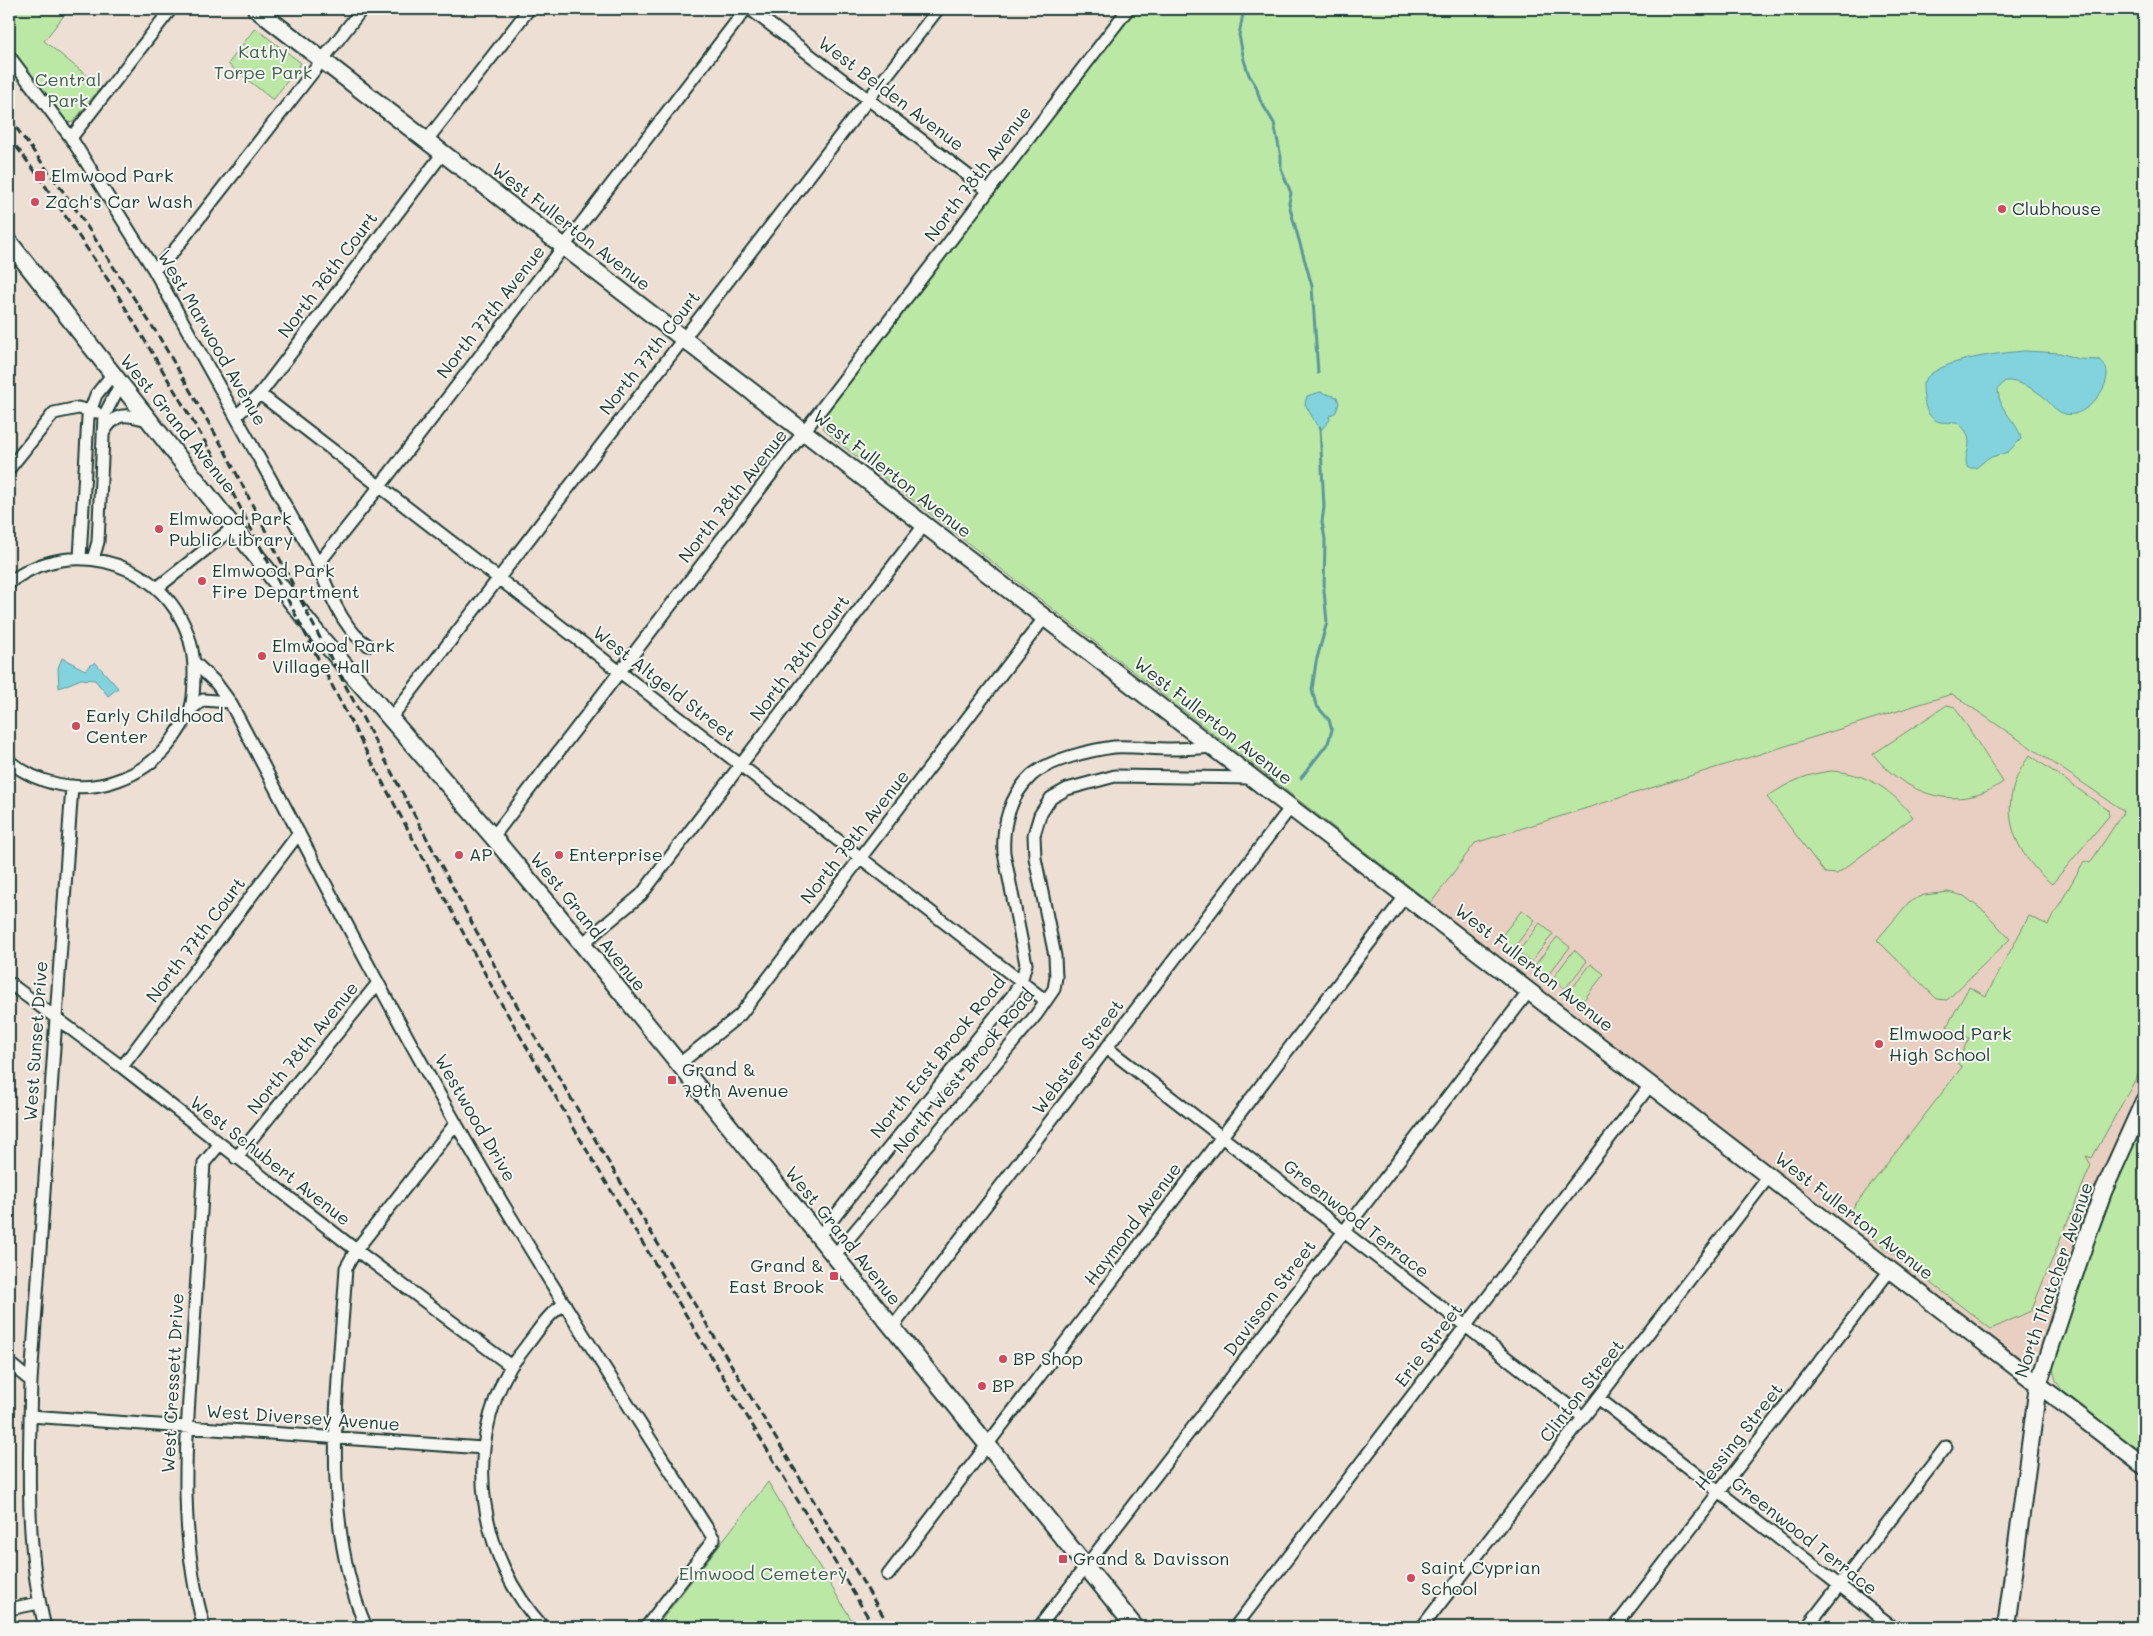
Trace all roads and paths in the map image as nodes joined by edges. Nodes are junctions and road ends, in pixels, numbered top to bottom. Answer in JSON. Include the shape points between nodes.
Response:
{"nodes":[{"id":1,"x":171,"y":9,"type":"edge"},
{"id":2,"x":256,"y":9,"type":"edge"},
{"id":3,"x":362,"y":9,"type":"edge"},
{"id":4,"x":529,"y":9,"type":"edge"},
{"id":5,"x":748,"y":9,"type":"edge"},
{"id":6,"x":938,"y":9,"type":"edge"},
{"id":7,"x":1128,"y":9,"type":"edge"},
{"id":8,"x":9,"y":56,"type":"edge"},
{"id":9,"x":322,"y":60,"type":"junction"},
{"id":10,"x":868,"y":99,"type":"junction"},
{"id":11,"x":70,"y":138,"type":"junction"},
{"id":12,"x":427,"y":140,"type":"junction"},
{"id":13,"x":443,"y":153,"type":"junction"},
{"id":14,"x":987,"y":190,"type":"junction"},
{"id":15,"x":9,"y":242,"type":"edge"},
{"id":16,"x":564,"y":246,"type":"junction"},
{"id":17,"x":154,"y":270,"type":"junction"},
{"id":18,"x":684,"y":338,"type":"junction"},
{"id":19,"x":116,"y":380,"type":"junction"},
{"id":20,"x":260,"y":394,"type":"junction"},
{"id":21,"x":90,"y":409,"type":"junction"},
{"id":22,"x":104,"y":416,"type":"junction"},
{"id":23,"x":236,"y":416,"type":"junction"},
{"id":24,"x":148,"y":420,"type":"junction"},
{"id":25,"x":104,"y":432,"type":"junction"},
{"id":26,"x":804,"y":432,"type":"junction"},
{"id":27,"x":9,"y":469,"type":"edge"},
{"id":28,"x":380,"y":486,"type":"junction"},
{"id":29,"x":925,"y":524,"type":"junction"},
{"id":30,"x":234,"y":527,"type":"junction"},
{"id":31,"x":80,"y":558,"type":"junction"},
{"id":32,"x":93,"y":559,"type":"junction"},
{"id":33,"x":318,"y":564,"type":"junction"},
{"id":34,"x":499,"y":578,"type":"junction"},
{"id":35,"x":9,"y":583,"type":"edge"},
{"id":36,"x":157,"y":588,"type":"junction"},
{"id":37,"x":1045,"y":617,"type":"junction"},
{"id":38,"x":368,"y":645,"type":"dead end"},
{"id":39,"x":194,"y":662,"type":"junction"},
{"id":40,"x":620,"y":672,"type":"junction"},
{"id":41,"x":230,"y":702,"type":"junction"},
{"id":42,"x":190,"y":710,"type":"junction"},
{"id":43,"x":390,"y":719,"type":"junction"},
{"id":44,"x":1213,"y":747,"type":"junction"},
{"id":45,"x":9,"y":761,"type":"edge"},
{"id":46,"x":741,"y":765,"type":"junction"},
{"id":47,"x":1254,"y":778,"type":"junction"},
{"id":48,"x":72,"y":786,"type":"junction"},
{"id":49,"x":1292,"y":807,"type":"junction"},
{"id":50,"x":299,"y":833,"type":"junction"},
{"id":51,"x":493,"y":837,"type":"junction"},
{"id":52,"x":861,"y":858,"type":"junction"},
{"id":53,"x":1406,"y":895,"type":"junction"},
{"id":54,"x":582,"y":944,"type":"junction"},
{"id":55,"x":1021,"y":982,"type":"junction"},
{"id":56,"x":9,"y":983,"type":"edge"},
{"id":57,"x":378,"y":983,"type":"junction"},
{"id":58,"x":1530,"y":990,"type":"junction"},
{"id":59,"x":1046,"y":1001,"type":"junction"},
{"id":60,"x":56,"y":1018,"type":"junction"},
{"id":61,"x":1106,"y":1048,"type":"junction"},
{"id":62,"x":678,"y":1065,"type":"junction"},
{"id":63,"x":122,"y":1067,"type":"junction"},
{"id":64,"x":1651,"y":1084,"type":"junction"},
{"id":65,"x":2144,"y":1100,"type":"edge"},
{"id":66,"x":456,"y":1123,"type":"junction"},
{"id":67,"x":1221,"y":1137,"type":"junction"},
{"id":68,"x":219,"y":1144,"type":"junction"},
{"id":69,"x":236,"y":1158,"type":"junction"},
{"id":70,"x":1770,"y":1176,"type":"junction"},
{"id":71,"x":1343,"y":1231,"type":"junction"},
{"id":72,"x":818,"y":1237,"type":"junction"},
{"id":73,"x":356,"y":1250,"type":"junction"},
{"id":74,"x":834,"y":1256,"type":"junction"},
{"id":75,"x":1890,"y":1269,"type":"junction"},
{"id":76,"x":565,"y":1304,"type":"junction"},
{"id":77,"x":1466,"y":1326,"type":"junction"},
{"id":78,"x":892,"y":1328,"type":"junction"},
{"id":79,"x":9,"y":1364,"type":"edge"},
{"id":80,"x":511,"y":1366,"type":"junction"},
{"id":81,"x":31,"y":1381,"type":"junction"},
{"id":82,"x":2038,"y":1384,"type":"junction"},
{"id":83,"x":1598,"y":1398,"type":"junction"},
{"id":84,"x":30,"y":1416,"type":"junction"},
{"id":85,"x":1584,"y":1417,"type":"junction"},
{"id":86,"x":187,"y":1428,"type":"junction"},
{"id":87,"x":336,"y":1437,"type":"junction"},
{"id":88,"x":986,"y":1444,"type":"junction"},
{"id":89,"x":1946,"y":1447,"type":"dead end"},
{"id":90,"x":483,"y":1448,"type":"junction"},
{"id":91,"x":2144,"y":1466,"type":"edge"},
{"id":92,"x":1718,"y":1492,"type":"junction"},
{"id":93,"x":1086,"y":1567,"type":"junction"},
{"id":94,"x":888,"y":1575,"type":"dead end"},
{"id":95,"x":1839,"y":1586,"type":"junction"},
{"id":96,"x":39,"y":1603,"type":"junction"},
{"id":97,"x":9,"y":1609,"type":"edge"},
{"id":98,"x":46,"y":1627,"type":"edge"},
{"id":99,"x":204,"y":1627,"type":"edge"},
{"id":100,"x":366,"y":1627,"type":"edge"},
{"id":101,"x":543,"y":1627,"type":"edge"},
{"id":102,"x":646,"y":1627,"type":"edge"},
{"id":103,"x":1039,"y":1627,"type":"edge"},
{"id":104,"x":1135,"y":1627,"type":"edge"},
{"id":105,"x":1235,"y":1627,"type":"edge"},
{"id":106,"x":1422,"y":1627,"type":"edge"},
{"id":107,"x":1615,"y":1627,"type":"edge"},
{"id":108,"x":1807,"y":1627,"type":"edge"},
{"id":109,"x":1893,"y":1627,"type":"edge"},
{"id":110,"x":2006,"y":1627,"type":"edge"}],
"edges":[{"from":1,"to":11,"type":"street"},
{"from":2,"to":9,"type":"street","name":"West Fullerton Avenue"},
{"from":3,"to":9,"type":"street"},
{"from":4,"to":12,"type":"street"},
{"from":5,"to":10,"type":"street","name":"West Belden Avenue"},
{"from":5,"to":16,"type":"street","name":"North 77th Avenue"},
{"from":6,"to":10,"type":"street","name":"North 77th Court"},
{"from":7,"to":14,"type":"street","name":"North 78th Avenue"},
{"from":8,"to":11,"type":"street","name":"West Marwood Avenue"},
{"from":9,"to":12,"type":"street","name":"West Fullerton Avenue"},
{"from":9,"to":17,"type":"street","via":[[178,246]]},
{"from":10,"to":14,"type":"street","name":"West Belden Avenue"},
{"from":10,"to":18,"type":"street","name":"North 77th Court"},
{"from":11,"to":17,"type":"street","name":"West Marwood Avenue"},
{"from":12,"to":13,"type":"street","name":"West Fullerton Avenue"},
{"from":13,"to":16,"type":"street","name":"West Fullerton Avenue"},
{"from":13,"to":20,"type":"street","name":"North 76th Court"},
{"from":14,"to":26,"type":"street","name":"North 78th Avenue"},
{"from":15,"to":19,"type":"street","name":"West Grand Avenue"},
{"from":16,"to":18,"type":"street","name":"West Fullerton Avenue"},
{"from":16,"to":28,"type":"street","name":"North 77th Avenue"},
{"from":17,"to":23,"type":"street","name":"West Marwood Avenue"},
{"from":18,"to":26,"type":"street","name":"West Fullerton Avenue"},
{"from":18,"to":34,"type":"street","name":"North 77th Court"},
{"from":19,"to":21,"type":"street","via":[[96,394]]},
{"from":19,"to":22,"type":"street"},
{"from":19,"to":24,"type":"street","name":"West Grand Avenue"},
{"from":20,"to":23,"type":"street","name":"North 76th Court"},
{"from":20,"to":28,"type":"street","name":"West Altgeld Street"},
{"from":21,"to":22,"type":"street"},
{"from":21,"to":27,"type":"street","via":[[54,413]]},
{"from":21,"to":31,"type":"street"},
{"from":22,"to":25,"type":"street"},
{"from":23,"to":33,"type":"street","name":"West Marwood Avenue"},
{"from":24,"to":25,"type":"street","via":[[117,416]]},
{"from":24,"to":30,"type":"street","name":"West Grand Avenue"},
{"from":25,"to":32,"type":"street","via":[[98,542]]},
{"from":26,"to":29,"type":"street","name":"West Fullerton Avenue"},
{"from":26,"to":40,"type":"street","name":"North 78th Avenue"},
{"from":28,"to":33,"type":"street","name":"North 77th Avenue"},
{"from":28,"to":34,"type":"street","name":"West Altgeld Street"},
{"from":29,"to":37,"type":"street","name":"West Fullerton Avenue"},
{"from":29,"to":46,"type":"street","name":"North 78th Court"},
{"from":30,"to":36,"type":"street"},
{"from":30,"to":43,"type":"street","name":"West Grand Avenue","via":[[325,643]]},
{"from":31,"to":32,"type":"street"},
{"from":31,"to":35,"type":"street","via":[[42,565]]},
{"from":32,"to":36,"type":"street","via":[[121,566]]},
{"from":33,"to":38,"type":"street","name":"West Marwood Avenue","via":[[336,606],[353,632]]},
{"from":34,"to":40,"type":"street","name":"West Altgeld Street"},
{"from":34,"to":43,"type":"street","name":"North 77th Court"},
{"from":36,"to":39,"type":"street","via":[[183,623]]},
{"from":37,"to":44,"type":"street","name":"West Fullerton Avenue"},
{"from":37,"to":52,"type":"street","name":"North 79th Avenue"},
{"from":39,"to":41,"type":"street","name":"Westwood Drive"},
{"from":39,"to":42,"type":"street"},
{"from":40,"to":46,"type":"street","name":"West Altgeld Street"},
{"from":40,"to":51,"type":"street","name":"North 78th Avenue"},
{"from":41,"to":42,"type":"street","via":[[204,700]]},
{"from":41,"to":50,"type":"street","name":"Westwood Drive"},
{"from":42,"to":48,"type":"street","via":[[168,746],[138,772],[110,783]]},
{"from":43,"to":51,"type":"street","name":"West Grand Avenue"},
{"from":44,"to":47,"type":"street","name":"West Fullerton Avenue"},
{"from":44,"to":55,"type":"street","name":"North East Brook Road","via":[[1095,750],[1050,765],[1032,776],[1013,801],[1003,834],[1026,964]]},
{"from":45,"to":48,"type":"street","via":[[37,778]]},
{"from":46,"to":52,"type":"street","name":"West Altgeld Street"},
{"from":46,"to":54,"type":"street","name":"North 78th Court","via":[[641,895]]},
{"from":47,"to":49,"type":"street","name":"West Fullerton Avenue"},
{"from":47,"to":59,"type":"street","name":"North West Brook Road","via":[[1115,776],[1067,789],[1051,798],[1040,815],[1034,835],[1035,858],[1055,956],[1054,989]]},
{"from":48,"to":60,"type":"street","name":"West Sunset Drive"},
{"from":49,"to":53,"type":"street","name":"West Fullerton Avenue"},
{"from":49,"to":61,"type":"street","name":"Webster Street"},
{"from":50,"to":57,"type":"street","name":"Westwood Drive"},
{"from":50,"to":63,"type":"street","name":"North 77th Court"},
{"from":51,"to":54,"type":"street","name":"West Grand Avenue"},
{"from":52,"to":55,"type":"street","name":"West Altgeld Street"},
{"from":52,"to":62,"type":"street","name":"North 79th Avenue","via":[[740,1016]]},
{"from":53,"to":58,"type":"street","name":"West Fullerton Avenue"},
{"from":53,"to":67,"type":"street","name":"Haymond Avenue"},
{"from":54,"to":62,"type":"street","name":"West Grand Avenue"},
{"from":55,"to":59,"type":"street","name":"West Altgeld Street"},
{"from":55,"to":72,"type":"street","name":"North East Brook Road"},
{"from":56,"to":60,"type":"street","name":"West Schubert Avenue"},
{"from":57,"to":66,"type":"street","name":"Westwood Drive"},
{"from":57,"to":69,"type":"street","name":"North 78th Avenue"},
{"from":58,"to":64,"type":"street","name":"West Fullerton Avenue"},
{"from":58,"to":71,"type":"street","name":"Davisson Street"},
{"from":59,"to":74,"type":"street","name":"North West Brook Road"},
{"from":60,"to":63,"type":"street","name":"West Schubert Avenue"},
{"from":60,"to":81,"type":"street","name":"West Sunset Drive"},
{"from":61,"to":67,"type":"street","name":"Greenwood Terrace"},
{"from":61,"to":78,"type":"street","name":"Webster Street"},
{"from":62,"to":72,"type":"street","name":"West Grand Avenue"},
{"from":63,"to":68,"type":"street","name":"West Schubert Avenue"},
{"from":64,"to":70,"type":"street","name":"West Fullerton Avenue"},
{"from":64,"to":77,"type":"street","name":"Erie Street"},
{"from":65,"to":82,"type":"street","name":"North Thatcher Avenue","via":[[2103,1192]]},
{"from":66,"to":73,"type":"street"},
{"from":66,"to":76,"type":"street","name":"Westwood Drive"},
{"from":67,"to":71,"type":"street","name":"Greenwood Terrace"},
{"from":67,"to":88,"type":"street","name":"Haymond Avenue"},
{"from":68,"to":69,"type":"street","name":"West Schubert Avenue"},
{"from":68,"to":86,"type":"street","name":"West Cressett Drive","via":[[204,1163]]},
{"from":69,"to":73,"type":"street","name":"West Schubert Avenue"},
{"from":70,"to":75,"type":"street","name":"West Fullerton Avenue"},
{"from":70,"to":83,"type":"street","name":"Clinton Street"},
{"from":71,"to":77,"type":"street","name":"Greenwood Terrace"},
{"from":71,"to":93,"type":"street","name":"Davisson Street"},
{"from":72,"to":74,"type":"street","name":"West Grand Avenue"},
{"from":73,"to":80,"type":"street","name":"West Schubert Avenue"},
{"from":73,"to":87,"type":"street","via":[[346,1268]]},
{"from":74,"to":78,"type":"street","name":"West Grand Avenue"},
{"from":75,"to":82,"type":"street","name":"West Fullerton Avenue"},
{"from":75,"to":92,"type":"street","name":"Hessing Street"},
{"from":76,"to":80,"type":"street","via":[[554,1310]]},
{"from":76,"to":102,"type":"street","name":"Westwood Drive","via":[[714,1539]]},
{"from":77,"to":85,"type":"street","name":"Greenwood Terrace"},
{"from":77,"to":105,"type":"street","name":"Erie Street"},
{"from":78,"to":88,"type":"street","name":"West Grand Avenue"},
{"from":79,"to":81,"type":"street"},
{"from":80,"to":90,"type":"street","via":[[493,1408]]},
{"from":81,"to":84,"type":"street","name":"West Sunset Drive"},
{"from":82,"to":91,"type":"street","name":"West Fullerton Avenue"},
{"from":82,"to":110,"type":"street","name":"North Thatcher Avenue"},
{"from":83,"to":85,"type":"street","name":"Clinton Street"},
{"from":83,"to":92,"type":"street","name":"Greenwood Terrace"},
{"from":84,"to":86,"type":"street","name":"West Diversey Avenue"},
{"from":84,"to":96,"type":"street","name":"West Sunset Drive","via":[[30,1523]]},
{"from":85,"to":106,"type":"street","name":"Clinton Street"},
{"from":86,"to":87,"type":"street","name":"West Diversey Avenue"},
{"from":86,"to":99,"type":"street","name":"West Cressett Drive","via":[[185,1507],[193,1574]]},
{"from":87,"to":90,"type":"street","name":"West Diversey Avenue"},
{"from":87,"to":100,"type":"street","via":[[340,1538],[349,1579]]},
{"from":88,"to":93,"type":"street","name":"West Grand Avenue"},
{"from":88,"to":94,"type":"street","name":"Haymond Avenue"},
{"from":89,"to":95,"type":"street"},
{"from":90,"to":101,"type":"street","via":[[485,1509],[492,1538],[513,1586]]},
{"from":92,"to":95,"type":"street","name":"Greenwood Terrace"},
{"from":92,"to":107,"type":"street","name":"Hessing Street"},
{"from":93,"to":103,"type":"street","name":"Davisson Street"},
{"from":93,"to":104,"type":"street","name":"West Grand Avenue"},
{"from":95,"to":108,"type":"street"},
{"from":95,"to":109,"type":"street","name":"Greenwood Terrace"},
{"from":96,"to":97,"type":"street"},
{"from":96,"to":98,"type":"street","name":"West Sunset Drive"}]}
